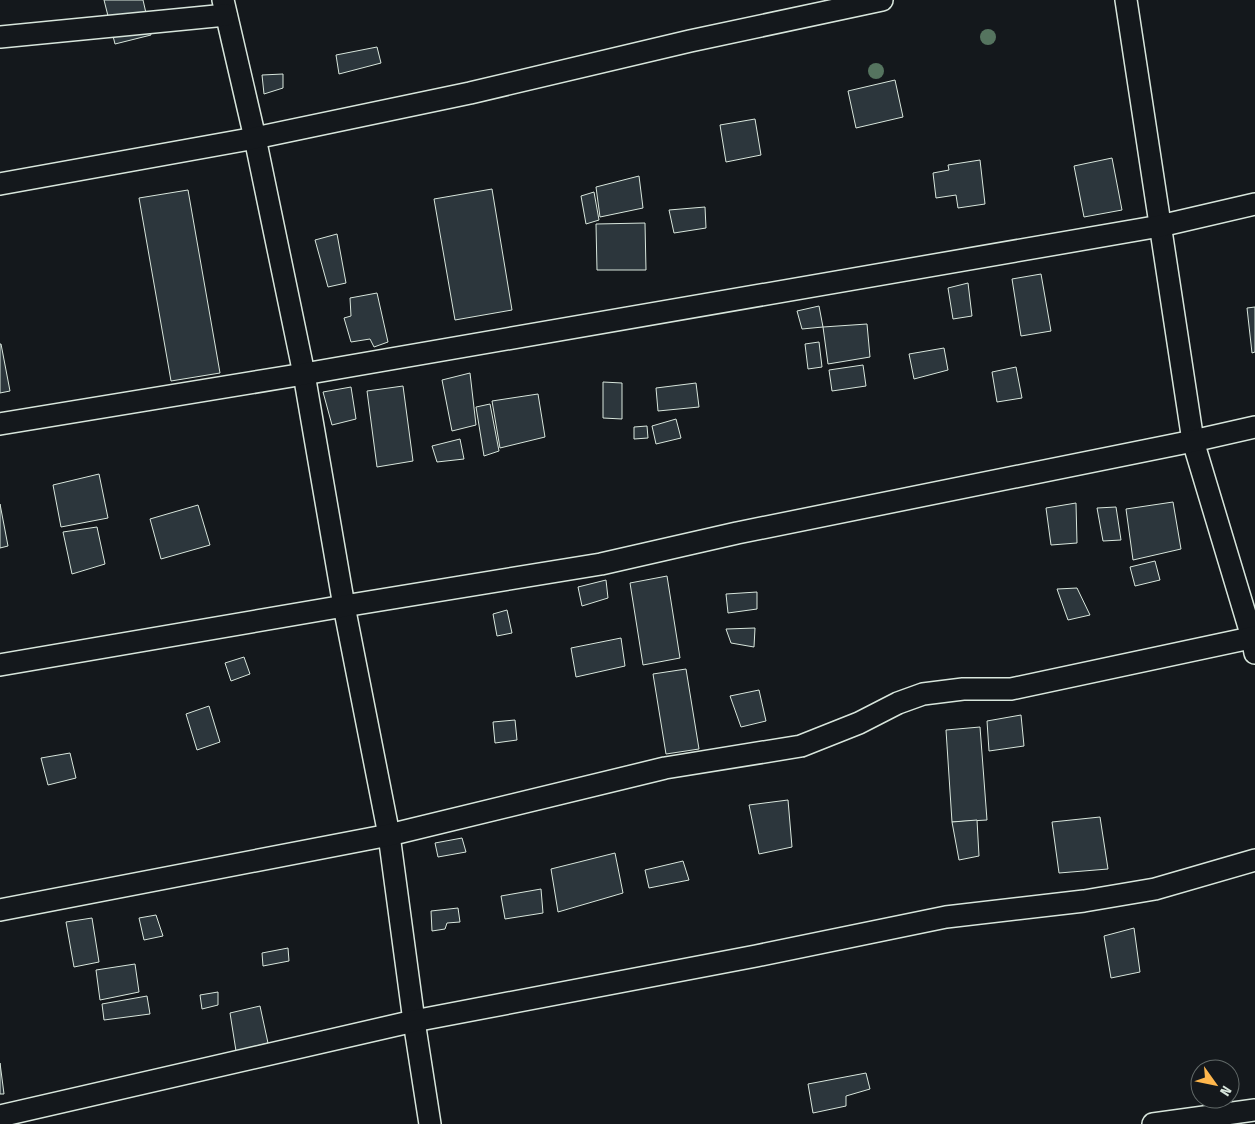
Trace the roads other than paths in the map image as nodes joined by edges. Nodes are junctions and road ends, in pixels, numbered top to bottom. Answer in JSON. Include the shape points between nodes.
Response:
{"nodes":[{"id":1,"x":882,"y":0,"type":"edge"},
{"id":2,"x":1126,"y":0,"type":"edge"},
{"id":3,"x":225,"y":7,"type":"edge"},
{"id":4,"x":0,"y":37,"type":"edge"},
{"id":5,"x":255,"y":138,"type":"junction"},
{"id":6,"x":0,"y":184,"type":"edge"},
{"id":7,"x":1255,"y":204,"type":"edge"},
{"id":8,"x":1160,"y":226,"type":"junction"},
{"id":9,"x":304,"y":374,"type":"junction"},
{"id":10,"x":0,"y":424,"type":"edge"},
{"id":11,"x":1255,"y":427,"type":"edge"},
{"id":12,"x":1193,"y":441,"type":"junction"},
{"id":13,"x":344,"y":606,"type":"junction"},
{"id":14,"x":1254,"y":642,"type":"edge"},
{"id":15,"x":0,"y":665,"type":"edge"},
{"id":16,"x":389,"y":835,"type":"junction"},
{"id":17,"x":1255,"y":860,"type":"edge"},
{"id":18,"x":0,"y":910,"type":"edge"},
{"id":19,"x":414,"y":1020,"type":"junction"},
{"id":20,"x":1255,"y":1110,"type":"edge"},
{"id":21,"x":0,"y":1116,"type":"edge"},
{"id":22,"x":430,"y":1124,"type":"edge"},
{"id":23,"x":1153,"y":1124,"type":"edge"}],
"edges":[{"from":1,"to":5,"type":"street"},
{"from":2,"to":8,"type":"street"},
{"from":3,"to":4,"type":"street"},
{"from":3,"to":5,"type":"street"},
{"from":5,"to":6,"type":"street"},
{"from":5,"to":9,"type":"street"},
{"from":7,"to":8,"type":"street"},
{"from":8,"to":9,"type":"street"},
{"from":8,"to":12,"type":"street"},
{"from":9,"to":10,"type":"street"},
{"from":9,"to":13,"type":"street"},
{"from":11,"to":12,"type":"street"},
{"from":12,"to":13,"type":"street","via":[[736,533],[600,564]]},
{"from":12,"to":14,"type":"street"},
{"from":13,"to":15,"type":"street"},
{"from":13,"to":16,"type":"street"},
{"from":14,"to":16,"type":"street","via":[[1011,689],[963,689],[923,694],[859,724],[801,746],[665,768]]},
{"from":16,"to":18,"type":"street"},
{"from":16,"to":19,"type":"street"},
{"from":17,"to":19,"type":"street","via":[[1155,889],[1084,902],[946,917]]},
{"from":19,"to":21,"type":"street"},
{"from":19,"to":22,"type":"street"},
{"from":20,"to":23,"type":"street"}]}
